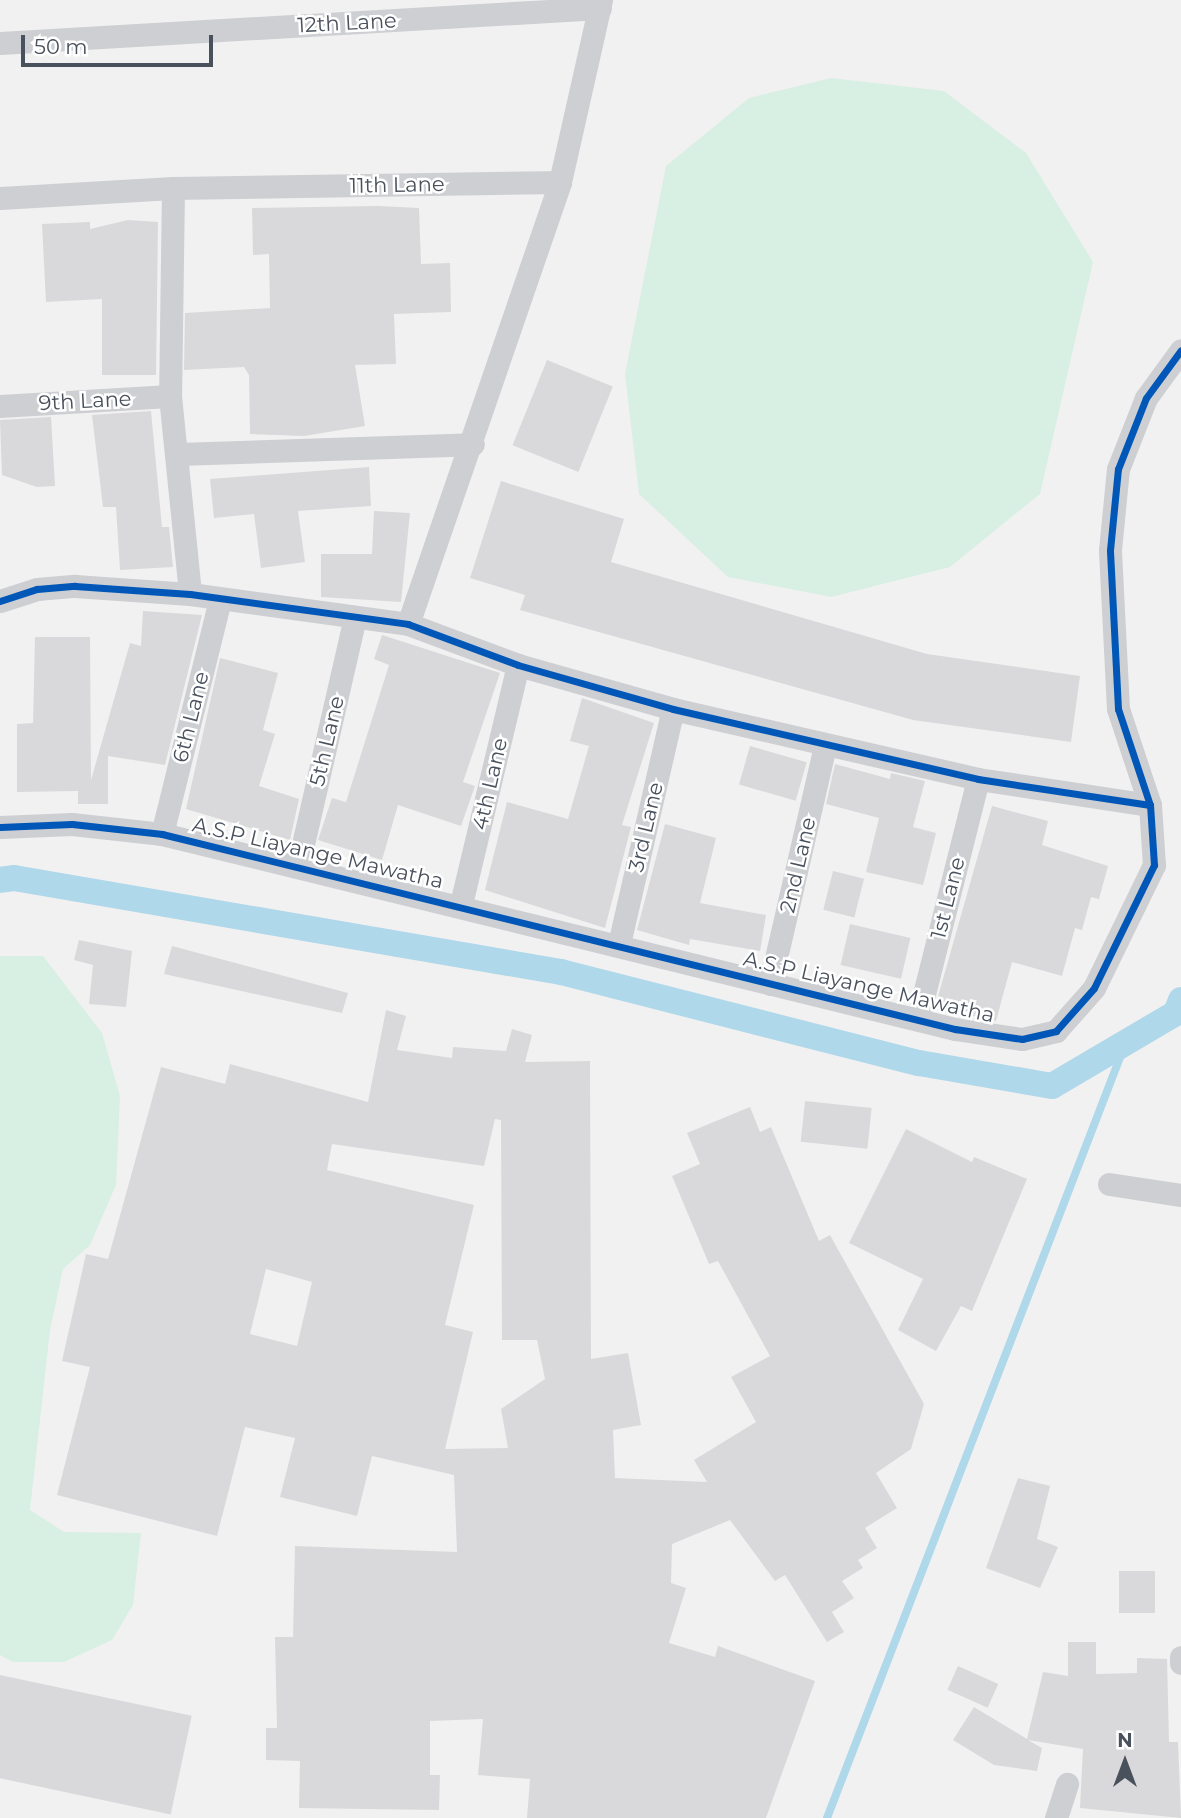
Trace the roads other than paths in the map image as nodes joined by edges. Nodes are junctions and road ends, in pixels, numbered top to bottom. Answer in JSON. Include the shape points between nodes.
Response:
{"nodes":[{"id":1,"x":601,"y":4,"type":"edge"},
{"id":2,"x":0,"y":43,"type":"edge"},
{"id":3,"x":560,"y":182,"type":"junction"},
{"id":4,"x":173,"y":188,"type":"junction"},
{"id":5,"x":0,"y":198,"type":"edge"},
{"id":6,"x":1181,"y":350,"type":"edge"},
{"id":7,"x":170,"y":396,"type":"junction"},
{"id":8,"x":0,"y":406,"type":"edge"},
{"id":9,"x":473,"y":443,"type":"junction"},
{"id":10,"x":178,"y":454,"type":"junction"},
{"id":11,"x":190,"y":594,"type":"junction"},
{"id":12,"x":219,"y":600,"type":"junction"},
{"id":13,"x":0,"y":601,"type":"edge"},
{"id":14,"x":355,"y":617,"type":"junction"},
{"id":15,"x":408,"y":624,"type":"junction"},
{"id":16,"x":518,"y":665,"type":"junction"},
{"id":17,"x":673,"y":709,"type":"junction"},
{"id":18,"x":825,"y":746,"type":"junction"},
{"id":19,"x":978,"y":779,"type":"junction"},
{"id":20,"x":1150,"y":805,"type":"junction"},
{"id":21,"x":0,"y":827,"type":"edge"},
{"id":22,"x":162,"y":834,"type":"junction"},
{"id":23,"x":298,"y":866,"type":"junction"},
{"id":24,"x":461,"y":904,"type":"junction"},
{"id":25,"x":619,"y":944,"type":"junction"},
{"id":26,"x":770,"y":984,"type":"junction"},
{"id":27,"x":918,"y":1018,"type":"junction"},
{"id":28,"x":1109,"y":1184,"type":"dead end"},
{"id":29,"x":1181,"y":1195,"type":"edge"},
{"id":30,"x":1067,"y":1784,"type":"dead end"},
{"id":31,"x":1056,"y":1818,"type":"edge"}],
"edges":[{"from":1,"to":2,"type":"street","name":"12th Lane"},
{"from":1,"to":3,"type":"street","name":"12th Lane"},
{"from":3,"to":4,"type":"street","name":"11th Lane"},
{"from":3,"to":9,"type":"street"},
{"from":4,"to":5,"type":"street"},
{"from":4,"to":7,"type":"street"},
{"from":6,"to":20,"type":"street","name":"A.S.P Liayange Mawatha","via":[[1146,398],[1118,469],[1110,550],[1118,709]]},
{"from":7,"to":8,"type":"street","name":"9th Lane"},
{"from":7,"to":10,"type":"street"},
{"from":9,"to":10,"type":"street"},
{"from":9,"to":15,"type":"street"},
{"from":10,"to":11,"type":"street"},
{"from":11,"to":12,"type":"street"},
{"from":11,"to":13,"type":"street","via":[[75,586],[37,589]]},
{"from":12,"to":14,"type":"street"},
{"from":12,"to":22,"type":"street","name":"6th Lane"},
{"from":14,"to":15,"type":"street"},
{"from":14,"to":23,"type":"street","name":"5th Lane"},
{"from":15,"to":16,"type":"street"},
{"from":16,"to":17,"type":"street"},
{"from":16,"to":24,"type":"street","name":"4th Lane"},
{"from":17,"to":18,"type":"street"},
{"from":17,"to":25,"type":"street","name":"3rd Lane"},
{"from":18,"to":19,"type":"street"},
{"from":18,"to":26,"type":"street","name":"2nd Lane"},
{"from":19,"to":20,"type":"street"},
{"from":19,"to":27,"type":"street","name":"1st Lane"},
{"from":20,"to":27,"type":"street","name":"A.S.P Liayange Mawatha","via":[[1154,865],[1094,988],[1056,1031],[1022,1039]]},
{"from":21,"to":22,"type":"street","name":"A.S.P Liayange Mawatha","via":[[72,824]]},
{"from":22,"to":23,"type":"street","name":"A.S.P Liayange Mawatha"},
{"from":23,"to":24,"type":"street","name":"A.S.P Liayange Mawatha"},
{"from":24,"to":25,"type":"street","name":"A.S.P Liayange Mawatha"},
{"from":25,"to":26,"type":"street","name":"A.S.P Liayange Mawatha"},
{"from":26,"to":27,"type":"street","name":"A.S.P Liayange Mawatha"},
{"from":28,"to":29,"type":"street"},
{"from":30,"to":31,"type":"street"}]}
